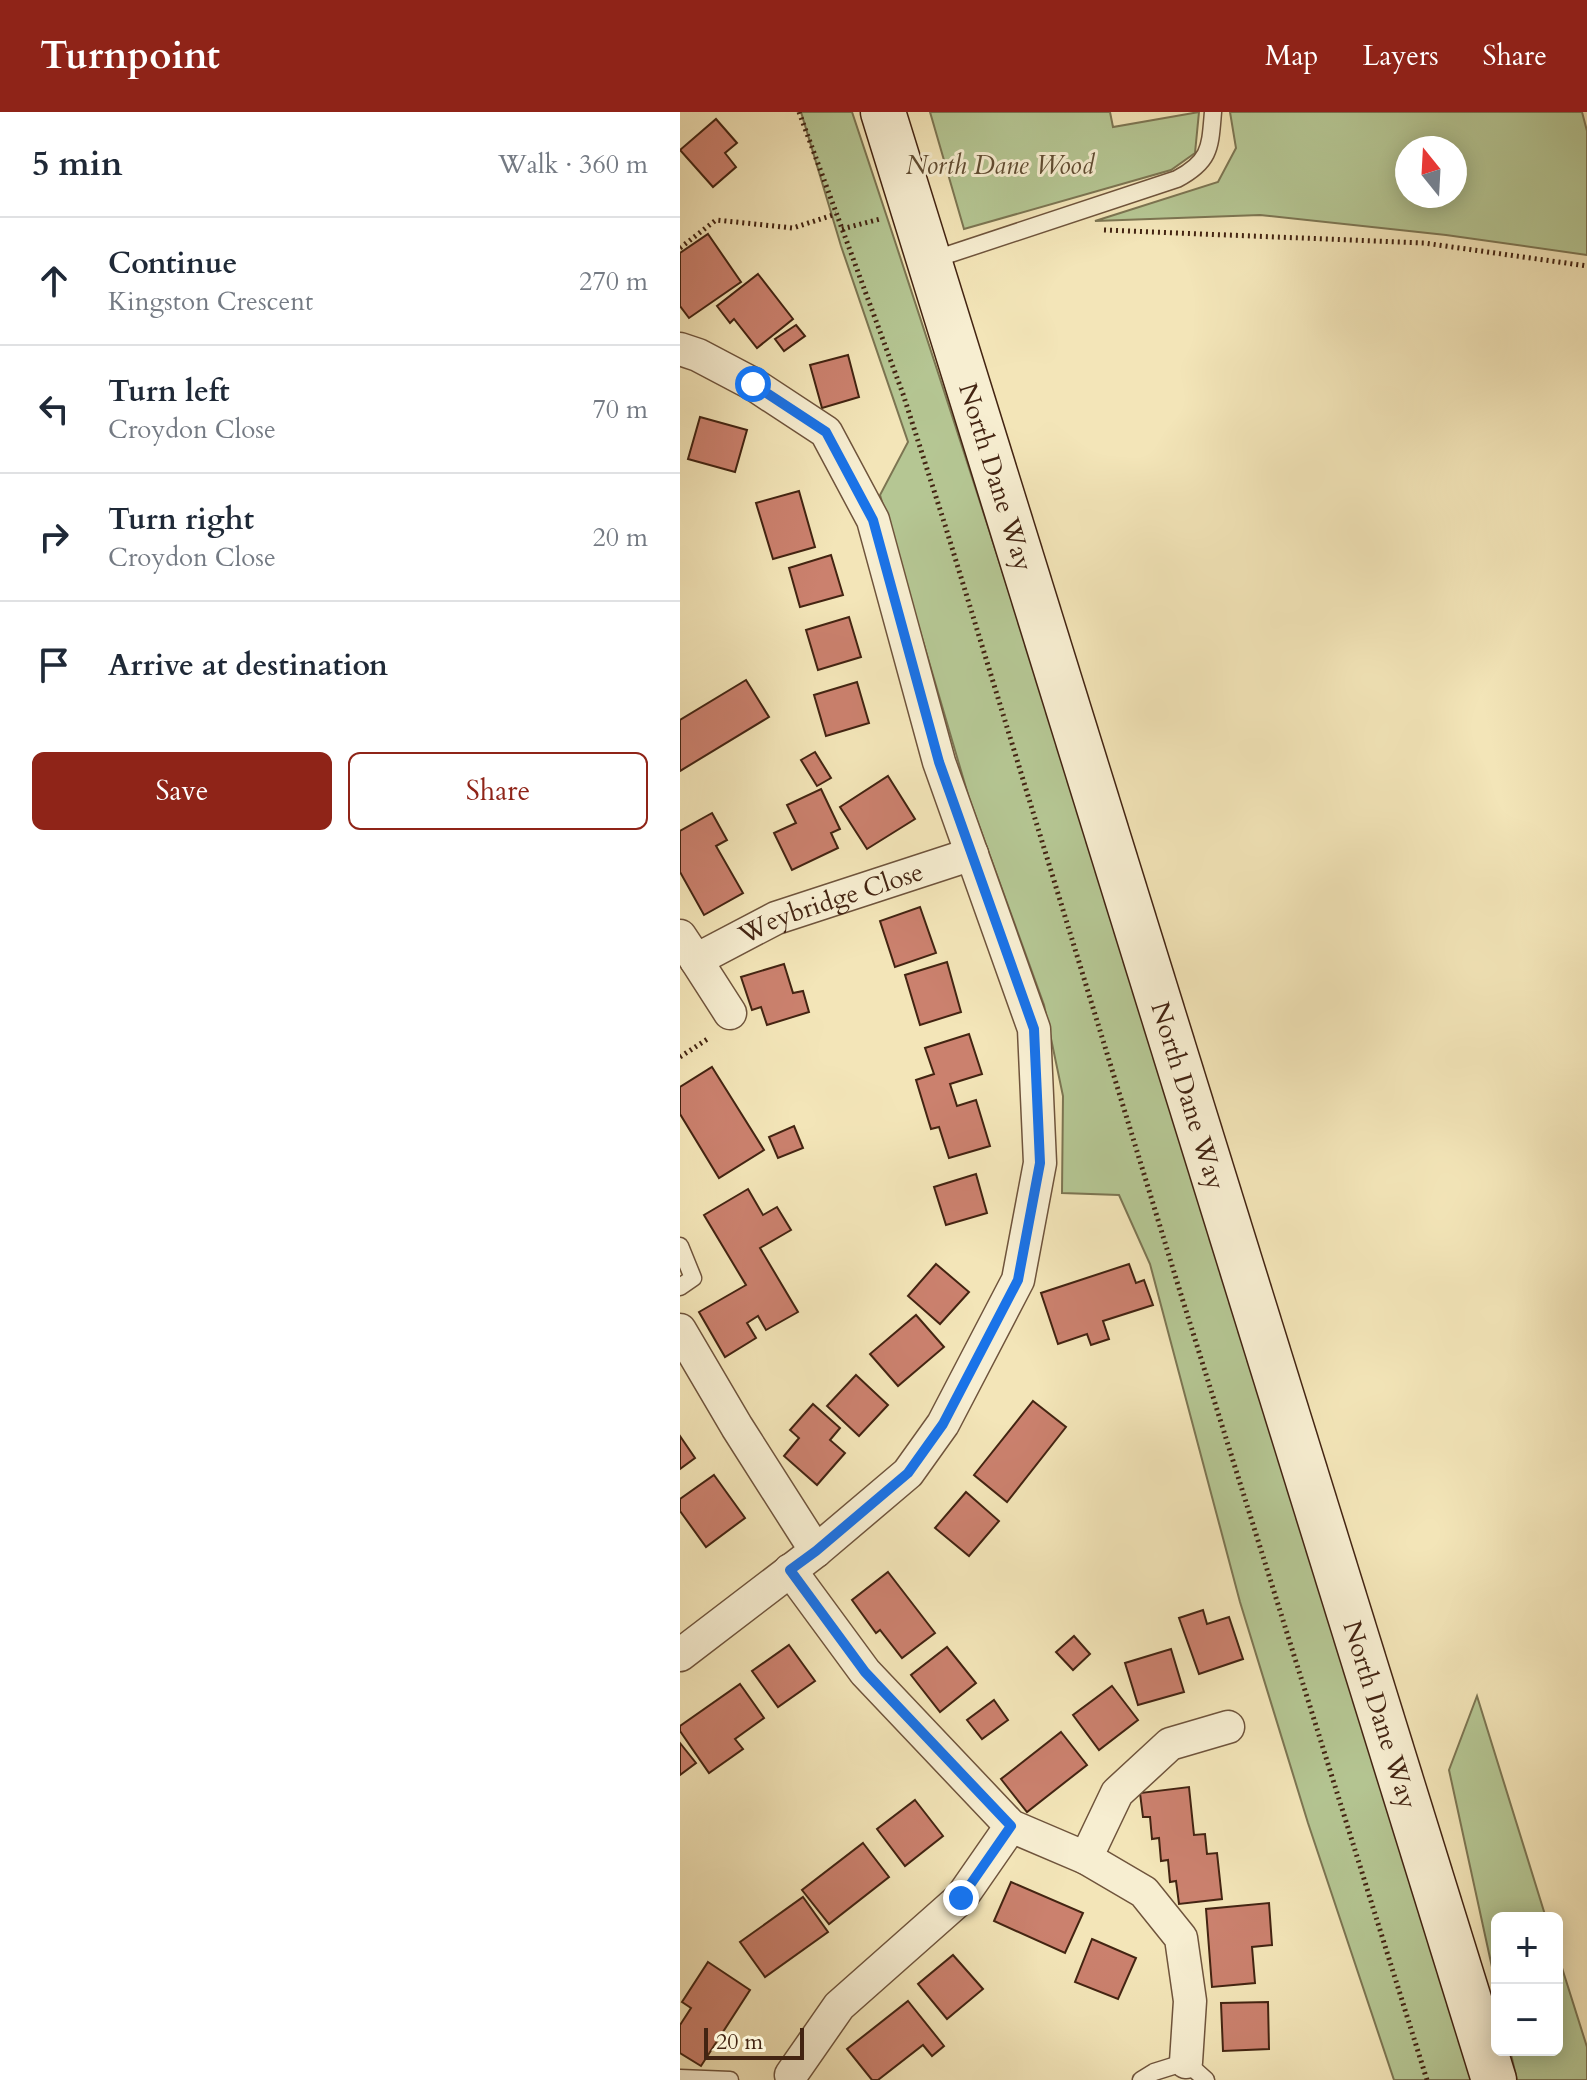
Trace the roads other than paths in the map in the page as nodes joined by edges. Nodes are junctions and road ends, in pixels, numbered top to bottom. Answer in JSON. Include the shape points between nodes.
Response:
{"nodes":[{"id":1,"x":883,"y":112,"type":"edge"},
{"id":2,"x":1213,"y":112,"type":"edge"},
{"id":3,"x":930,"y":261,"type":"junction"},
{"id":4,"x":680,"y":349,"type":"edge"},
{"id":5,"x":972,"y":854,"type":"junction"},
{"id":6,"x":688,"y":948,"type":"edge"},
{"id":7,"x":730,"y":1013,"type":"dead end"},
{"id":8,"x":680,"y":1246,"type":"edge"},
{"id":9,"x":680,"y":1287,"type":"edge"},
{"id":10,"x":680,"y":1330,"type":"edge"},
{"id":11,"x":816,"y":1551,"type":"junction"},
{"id":12,"x":790,"y":1570,"type":"junction"},
{"id":13,"x":680,"y":1655,"type":"edge"},
{"id":14,"x":1228,"y":1727,"type":"dead end"},
{"id":15,"x":1011,"y":1826,"type":"junction"},
{"id":16,"x":1086,"y":1858,"type":"junction"},
{"id":17,"x":1196,"y":2071,"type":"edge"},
{"id":18,"x":680,"y":2078,"type":"edge"},
{"id":19,"x":789,"y":2078,"type":"edge"},
{"id":20,"x":730,"y":2080,"type":"edge"},
{"id":21,"x":1141,"y":2080,"type":"edge"},
{"id":22,"x":1494,"y":2080,"type":"edge"}],
"edges":[{"from":1,"to":3,"type":"street","name":"North Dane Way"},
{"from":2,"to":3,"type":"lane","via":[[1210,150],[1196,169]]},
{"from":3,"to":22,"type":"street","name":"North Dane Way"},
{"from":4,"to":5,"type":"street","via":[[753,384],[826,432],[873,520],[939,762]]},
{"from":5,"to":6,"type":"street","name":"Weybridge Close"},
{"from":5,"to":11,"type":"street","via":[[1034,1029],[1040,1163],[1018,1280],[943,1424],[908,1473]]},
{"from":6,"to":7,"type":"street","name":"Weybridge Close"},
{"from":8,"to":9,"type":"lane","via":[[693,1278]]},
{"from":10,"to":11,"type":"street"},
{"from":11,"to":12,"type":"street"},
{"from":12,"to":13,"type":"street"},
{"from":12,"to":15,"type":"street","via":[[865,1672]]},
{"from":14,"to":16,"type":"street","via":[[1170,1744],[1117,1793]]},
{"from":15,"to":16,"type":"street"},
{"from":15,"to":19,"type":"street","via":[[961,1898],[839,2006]]},
{"from":16,"to":17,"type":"street","via":[[1144,1892],[1181,1938]]},
{"from":17,"to":21,"type":"lane","via":[[1154,2072]]},
{"from":18,"to":20,"type":"lane"}]}
